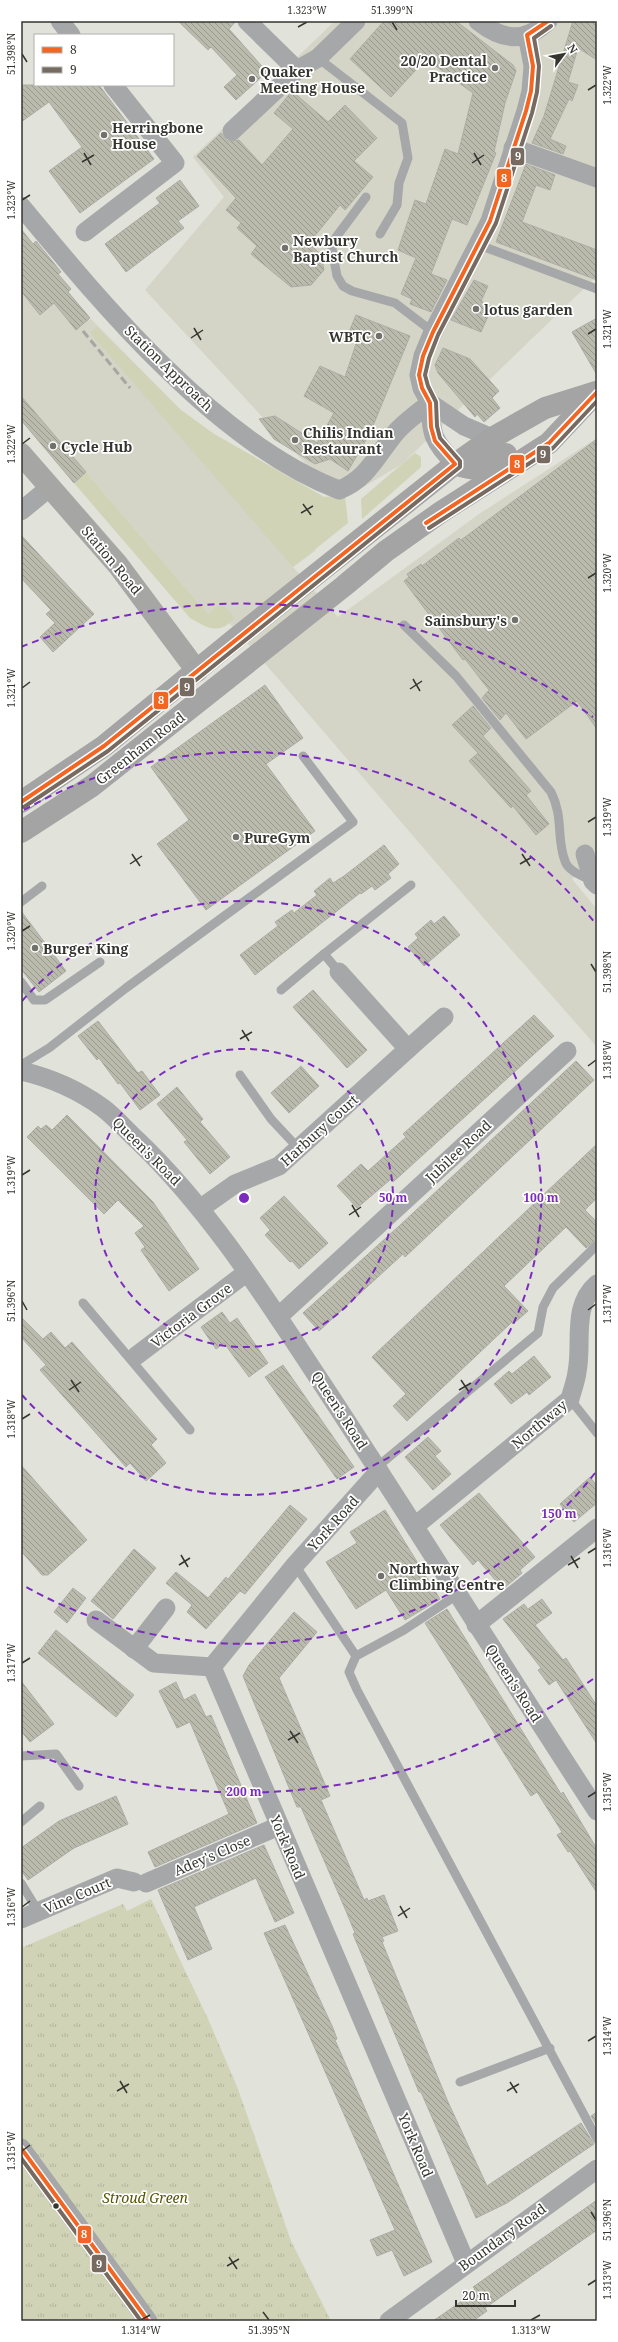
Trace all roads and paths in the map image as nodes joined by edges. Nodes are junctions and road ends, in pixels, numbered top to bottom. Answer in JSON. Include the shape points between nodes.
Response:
{"nodes":[{"id":1,"x":60,"y":21,"type":"edge"},
{"id":2,"x":247,"y":21,"type":"edge"},
{"id":3,"x":356,"y":21,"type":"edge"},
{"id":4,"x":478,"y":21,"type":"edge"},
{"id":5,"x":548,"y":21,"type":"edge"},
{"id":6,"x":70,"y":34,"type":"edge"},
{"id":7,"x":527,"y":35,"type":"junction"},
{"id":8,"x":318,"y":58,"type":"junction"},
{"id":9,"x":297,"y":70,"type":"junction"},
{"id":10,"x":114,"y":86,"type":"edge"},
{"id":11,"x":232,"y":131,"type":"dead end"},
{"id":12,"x":513,"y":148,"type":"junction"},
{"id":13,"x":597,"y":178,"type":"edge"},
{"id":14,"x":366,"y":197,"type":"dead end"},
{"id":15,"x":21,"y":206,"type":"edge"},
{"id":16,"x":85,"y":232,"type":"dead end"},
{"id":17,"x":380,"y":234,"type":"dead end"},
{"id":18,"x":478,"y":245,"type":"junction"},
{"id":19,"x":597,"y":289,"type":"edge"},
{"id":20,"x":433,"y":332,"type":"junction"},
{"id":21,"x":597,"y":392,"type":"edge"},
{"id":22,"x":430,"y":403,"type":"junction"},
{"id":23,"x":563,"y":429,"type":"junction"},
{"id":24,"x":492,"y":438,"type":"junction"},
{"id":25,"x":21,"y":454,"type":"edge"},
{"id":26,"x":455,"y":464,"type":"junction"},
{"id":27,"x":49,"y":488,"type":"junction"},
{"id":28,"x":21,"y":511,"type":"edge"},
{"id":29,"x":404,"y":625,"type":"dead end"},
{"id":30,"x":197,"y":671,"type":"junction"},
{"id":31,"x":303,"y":756,"type":"dead end"},
{"id":32,"x":21,"y":802,"type":"edge"},
{"id":33,"x":21,"y":832,"type":"edge"},
{"id":34,"x":585,"y":854,"type":"dead end"},
{"id":35,"x":595,"y":883,"type":"edge"},
{"id":36,"x":411,"y":885,"type":"dead end"},
{"id":37,"x":42,"y":886,"type":"dead end"},
{"id":38,"x":21,"y":902,"type":"edge"},
{"id":39,"x":324,"y":954,"type":"junction"},
{"id":40,"x":100,"y":962,"type":"dead end"},
{"id":41,"x":339,"y":972,"type":"joint"},
{"id":42,"x":21,"y":982,"type":"edge"},
{"id":43,"x":280,"y":990,"type":"dead end"},
{"id":44,"x":444,"y":1017,"type":"dead end"},
{"id":45,"x":408,"y":1049,"type":"junction"},
{"id":46,"x":567,"y":1050,"type":"dead end"},
{"id":47,"x":21,"y":1065,"type":"edge"},
{"id":48,"x":21,"y":1071,"type":"edge"},
{"id":49,"x":240,"y":1075,"type":"dead end"},
{"id":50,"x":299,"y":1149,"type":"junction"},
{"id":51,"x":200,"y":1208,"type":"junction"},
{"id":52,"x":597,"y":1245,"type":"edge"},
{"id":53,"x":246,"y":1273,"type":"junction"},
{"id":54,"x":597,"y":1284,"type":"edge"},
{"id":55,"x":83,"y":1303,"type":"dead end"},
{"id":56,"x":278,"y":1317,"type":"junction"},
{"id":57,"x":133,"y":1359,"type":"junction"},
{"id":58,"x":570,"y":1399,"type":"junction"},
{"id":59,"x":190,"y":1430,"type":"dead end"},
{"id":60,"x":597,"y":1433,"type":"edge"},
{"id":61,"x":378,"y":1469,"type":"junction"},
{"id":62,"x":415,"y":1526,"type":"junction"},
{"id":63,"x":597,"y":1528,"type":"edge"},
{"id":64,"x":295,"y":1565,"type":"junction"},
{"id":65,"x":457,"y":1595,"type":"junction"},
{"id":66,"x":166,"y":1608,"type":"dead end"},
{"id":67,"x":96,"y":1620,"type":"dead end"},
{"id":68,"x":476,"y":1625,"type":"junction"},
{"id":69,"x":134,"y":1649,"type":"junction"},
{"id":70,"x":356,"y":1656,"type":"junction"},
{"id":71,"x":212,"y":1668,"type":"junction"},
{"id":72,"x":21,"y":1756,"type":"edge"},
{"id":73,"x":79,"y":1786,"type":"dead end"},
{"id":74,"x":40,"y":1806,"type":"dead end"},
{"id":75,"x":597,"y":1811,"type":"edge"},
{"id":76,"x":21,"y":1822,"type":"edge"},
{"id":77,"x":279,"y":1826,"type":"junction"},
{"id":78,"x":21,"y":1883,"type":"edge"},
{"id":79,"x":140,"y":1883,"type":"joint"},
{"id":80,"x":29,"y":1915,"type":"edge"},
{"id":81,"x":550,"y":2048,"type":"junction"},
{"id":82,"x":460,"y":2082,"type":"dead end"},
{"id":83,"x":597,"y":2139,"type":"edge"},
{"id":84,"x":21,"y":2148,"type":"edge"},
{"id":85,"x":597,"y":2169,"type":"edge"},
{"id":86,"x":466,"y":2263,"type":"junction"},
{"id":87,"x":148,"y":2321,"type":"edge"},
{"id":88,"x":389,"y":2321,"type":"edge"}],
"edges":[{"from":1,"to":6,"type":"street"},
{"from":2,"to":9,"type":"street"},
{"from":3,"to":8,"type":"street"},
{"from":4,"to":7,"type":"street","via":[[496,34],[505,37]]},
{"from":5,"to":7,"type":"street"},
{"from":7,"to":12,"type":"street","via":[[533,66],[531,91]]},
{"from":8,"to":9,"type":"street"},
{"from":8,"to":17,"type":"lane","via":[[402,123],[408,158],[399,183],[397,205]]},
{"from":9,"to":11,"type":"street"},
{"from":10,"to":16,"type":"street","via":[[175,163]]},
{"from":12,"to":13,"type":"street"},
{"from":12,"to":18,"type":"street","via":[[490,220]]},
{"from":14,"to":20,"type":"lane","via":[[334,240],[332,249],[337,276],[343,286],[352,291],[395,302]]},
{"from":15,"to":22,"type":"street","name":"Station Approach","via":[[129,329],[183,383],[230,426],[317,481],[339,490],[348,486],[376,462],[397,432]]},
{"from":18,"to":19,"type":"lane"},
{"from":18,"to":20,"type":"street"},
{"from":20,"to":22,"type":"street","via":[[423,356],[419,375]]},
{"from":21,"to":23,"type":"highway","name":"Greenham Road"},
{"from":21,"to":24,"type":"highway","name":"Greenham Road","via":[[545,408]]},
{"from":22,"to":24,"type":"street","via":[[464,426]]},
{"from":22,"to":26,"type":"street","via":[[431,427],[435,441]]},
{"from":23,"to":26,"type":"highway","via":[[536,436],[483,468],[471,470]]},
{"from":23,"to":33,"type":"highway","name":"Greenham Road","via":[[549,443],[386,551],[92,786]]},
{"from":24,"to":26,"type":"highway","name":"Greenham Road"},
{"from":25,"to":27,"type":"street","name":"Station Road"},
{"from":26,"to":30,"type":"highway","name":"Greenham Road"},
{"from":27,"to":28,"type":"street"},
{"from":27,"to":30,"type":"street","name":"Station Road","via":[[118,565]]},
{"from":29,"to":35,"type":"lane","via":[[456,676],[551,792],[558,805],[565,862],[574,872]]},
{"from":30,"to":32,"type":"highway","name":"Greenham Road","via":[[104,746]]},
{"from":31,"to":47,"type":"lane","via":[[353,822],[126,988],[50,1048]]},
{"from":34,"to":35,"type":"street"},
{"from":36,"to":39,"type":"lane"},
{"from":37,"to":38,"type":"lane"},
{"from":39,"to":41,"type":"lane"},
{"from":39,"to":43,"type":"lane"},
{"from":40,"to":42,"type":"lane","via":[[46,1000],[34,1000]]},
{"from":41,"to":45,"type":"street"},
{"from":44,"to":45,"type":"street","name":"Harbury Court"},
{"from":45,"to":50,"type":"street","name":"Harbury Court"},
{"from":46,"to":56,"type":"street","name":"Jubilee Road"},
{"from":48,"to":51,"type":"street","name":"Queen's Road","via":[[60,1082],[105,1109],[179,1182]]},
{"from":49,"to":50,"type":"lane","via":[[271,1119]]},
{"from":50,"to":51,"type":"street","name":"Harbury Court","via":[[279,1166],[235,1184]]},
{"from":51,"to":53,"type":"street","name":"Queen's Road"},
{"from":52,"to":61,"type":"lane","via":[[554,1288],[543,1307],[538,1333]]},
{"from":53,"to":56,"type":"street","name":"Queen's Road"},
{"from":53,"to":57,"type":"street","name":"Victoria Grove"},
{"from":54,"to":58,"type":"street","name":"Northway","via":[[592,1288],[580,1312],[578,1372]]},
{"from":55,"to":57,"type":"lane"},
{"from":56,"to":61,"type":"street","name":"Queen's Road"},
{"from":57,"to":59,"type":"lane"},
{"from":58,"to":60,"type":"lane"},
{"from":58,"to":62,"type":"street","name":"Northway"},
{"from":61,"to":62,"type":"street","name":"Queen's Road"},
{"from":61,"to":64,"type":"street","name":"York Road"},
{"from":62,"to":65,"type":"street","name":"Queen's Road"},
{"from":63,"to":68,"type":"street"},
{"from":64,"to":70,"type":"lane"},
{"from":64,"to":71,"type":"street","name":"York Road"},
{"from":65,"to":68,"type":"street","name":"Queen's Road"},
{"from":65,"to":70,"type":"lane","via":[[404,1630]]},
{"from":66,"to":69,"type":"street"},
{"from":67,"to":69,"type":"street"},
{"from":68,"to":75,"type":"street","name":"Queen's Road"},
{"from":69,"to":71,"type":"street","via":[[154,1663]]},
{"from":70,"to":81,"type":"lane","via":[[349,1672],[356,1690]]},
{"from":71,"to":77,"type":"street","name":"York Road"},
{"from":72,"to":73,"type":"lane","via":[[56,1754]]},
{"from":74,"to":76,"type":"lane"},
{"from":77,"to":79,"type":"street","name":"Adey's Close"},
{"from":77,"to":86,"type":"street","name":"York Road"},
{"from":78,"to":80,"type":"lane"},
{"from":79,"to":80,"type":"street","name":"Vine Court","via":[[117,1878]]},
{"from":81,"to":82,"type":"lane"},
{"from":81,"to":83,"type":"lane"},
{"from":84,"to":87,"type":"street"},
{"from":85,"to":86,"type":"street","name":"Boundary Road"},
{"from":86,"to":88,"type":"street","name":"Boundary Road"}]}
